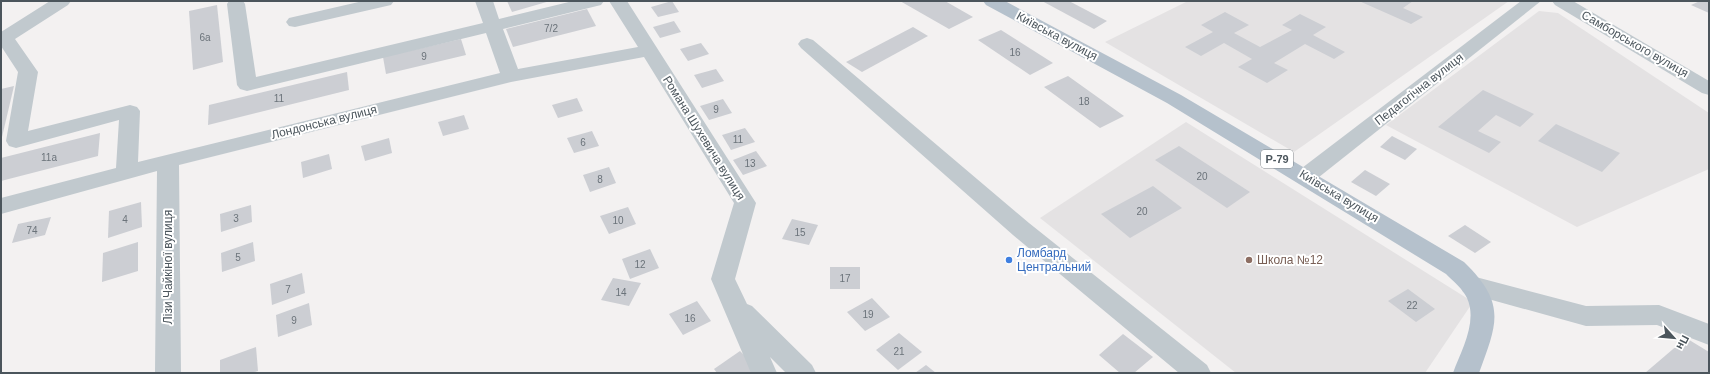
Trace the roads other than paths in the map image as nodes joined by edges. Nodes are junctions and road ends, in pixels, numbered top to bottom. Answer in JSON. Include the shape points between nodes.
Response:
{"nodes":[{"id":1,"x":62,"y":1,"type":"edge"},
{"id":2,"x":385,"y":1,"type":"edge"},
{"id":3,"x":484,"y":1,"type":"edge"},
{"id":4,"x":595,"y":1,"type":"edge"},
{"id":5,"x":618,"y":1,"type":"edge"},
{"id":6,"x":992,"y":1,"type":"edge"},
{"id":7,"x":1532,"y":1,"type":"edge"},
{"id":8,"x":1561,"y":1,"type":"edge"},
{"id":9,"x":236,"y":4,"type":"dead end"},
{"id":10,"x":295,"y":22,"type":"dead end"},
{"id":11,"x":493,"y":26,"type":"junction"},
{"id":12,"x":3,"y":39,"type":"edge"},
{"id":13,"x":807,"y":44,"type":"dead end"},
{"id":14,"x":650,"y":50,"type":"junction"},
{"id":15,"x":511,"y":76,"type":"junction"},
{"id":16,"x":1709,"y":89,"type":"edge"},
{"id":17,"x":168,"y":161,"type":"junction"},
{"id":18,"x":127,"y":172,"type":"junction"},
{"id":19,"x":1306,"y":176,"type":"junction"},
{"id":20,"x":1,"y":206,"type":"edge"},
{"id":21,"x":1472,"y":285,"type":"junction"},
{"id":22,"x":734,"y":304,"type":"junction"},
{"id":23,"x":1709,"y":335,"type":"edge"},
{"id":24,"x":168,"y":373,"type":"edge"},
{"id":25,"x":764,"y":373,"type":"edge"},
{"id":26,"x":803,"y":373,"type":"edge"},
{"id":27,"x":1198,"y":373,"type":"edge"},
{"id":28,"x":1466,"y":373,"type":"edge"}],
"edges":[{"from":1,"to":12,"type":"street"},
{"from":2,"to":10,"type":"street"},
{"from":3,"to":11,"type":"street"},
{"from":4,"to":11,"type":"street"},
{"from":5,"to":14,"type":"street","name":"Романа Шухевича вулиця"},
{"from":6,"to":19,"type":"main road","name":"Київська вулиця","number":"Р-79","via":[[1174,99]]},
{"from":7,"to":19,"type":"street","name":"Педагогічна вулиця"},
{"from":8,"to":16,"type":"street","name":"Самборського вулиця"},
{"from":9,"to":11,"type":"street","via":[[247,85]]},
{"from":11,"to":15,"type":"street"},
{"from":12,"to":18,"type":"street","via":[[28,72],[16,141],[130,112]]},
{"from":13,"to":27,"type":"street","via":[[1021,229]]},
{"from":14,"to":15,"type":"street","name":"Лондонська вулиця"},
{"from":14,"to":22,"type":"street","name":"Романа Шухевича вулиця","via":[[745,204],[723,279]]},
{"from":15,"to":17,"type":"street","name":"Лондонська вулиця"},
{"from":17,"to":18,"type":"street","name":"Лондонська вулиця"},
{"from":17,"to":24,"type":"street","name":"Лізи Чайкіної вулиця"},
{"from":18,"to":20,"type":"street","name":"Лондонська вулиця"},
{"from":19,"to":21,"type":"main road","name":"Київська вулиця","number":"Р-79","via":[[1455,268]]},
{"from":21,"to":23,"type":"street","via":[[1586,316],[1659,315]]},
{"from":21,"to":28,"type":"main road","name":"Київська вулиця","number":"Р-79","via":[[1482,303],[1482,322]]},
{"from":22,"to":25,"type":"street","name":"Романа Шухевича вулиця"},
{"from":22,"to":26,"type":"street"}]}
